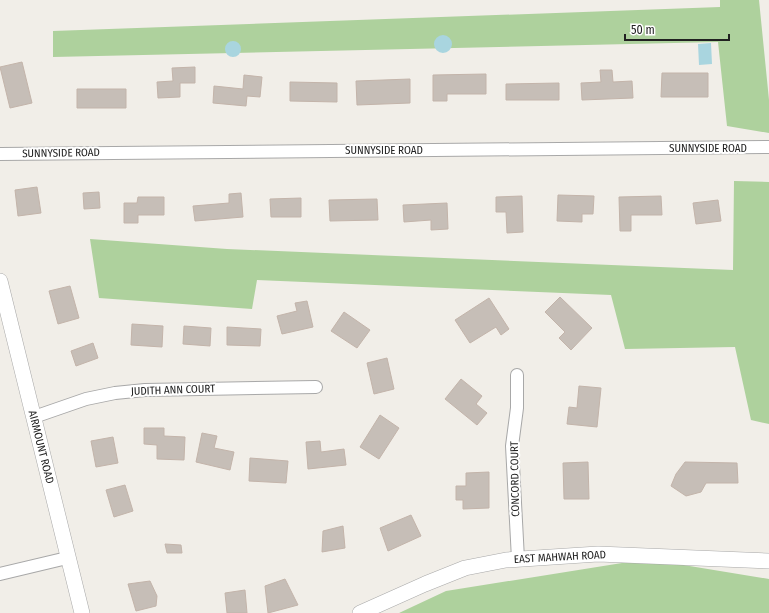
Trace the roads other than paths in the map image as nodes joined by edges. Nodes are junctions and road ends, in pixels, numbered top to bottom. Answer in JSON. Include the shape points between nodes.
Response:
{"nodes":[{"id":1,"x":769,"y":147,"type":"edge"},
{"id":2,"x":0,"y":154,"type":"edge"},
{"id":3,"x":0,"y":281,"type":"edge"},
{"id":4,"x":517,"y":375,"type":"dead end"},
{"id":5,"x":316,"y":386,"type":"dead end"},
{"id":6,"x":34,"y":418,"type":"junction"},
{"id":7,"x":68,"y":558,"type":"junction"},
{"id":8,"x":518,"y":559,"type":"junction"},
{"id":9,"x":769,"y":561,"type":"edge"},
{"id":10,"x":0,"y":574,"type":"edge"},
{"id":11,"x":82,"y":613,"type":"edge"},
{"id":12,"x":360,"y":613,"type":"edge"}],
"edges":[{"from":1,"to":2,"type":"street","name":"SUNNYSIDE ROAD"},
{"from":3,"to":6,"type":"street","name":"AIRMOUNT ROAD"},
{"from":4,"to":8,"type":"street","name":"CONCORD COURT","via":[[517,408],[512,446]]},
{"from":5,"to":6,"type":"street","name":"JUDITH ANN COURT","via":[[115,392],[86,399]]},
{"from":6,"to":7,"type":"street","name":"AIRMOUNT ROAD"},
{"from":7,"to":10,"type":"street"},
{"from":7,"to":11,"type":"street","name":"AIRMOUNT ROAD"},
{"from":8,"to":9,"type":"street","name":"EAST MAHWAH ROAD","via":[[598,554]]},
{"from":8,"to":12,"type":"street","name":"EAST MAHWAH ROAD","via":[[465,568]]}]}
